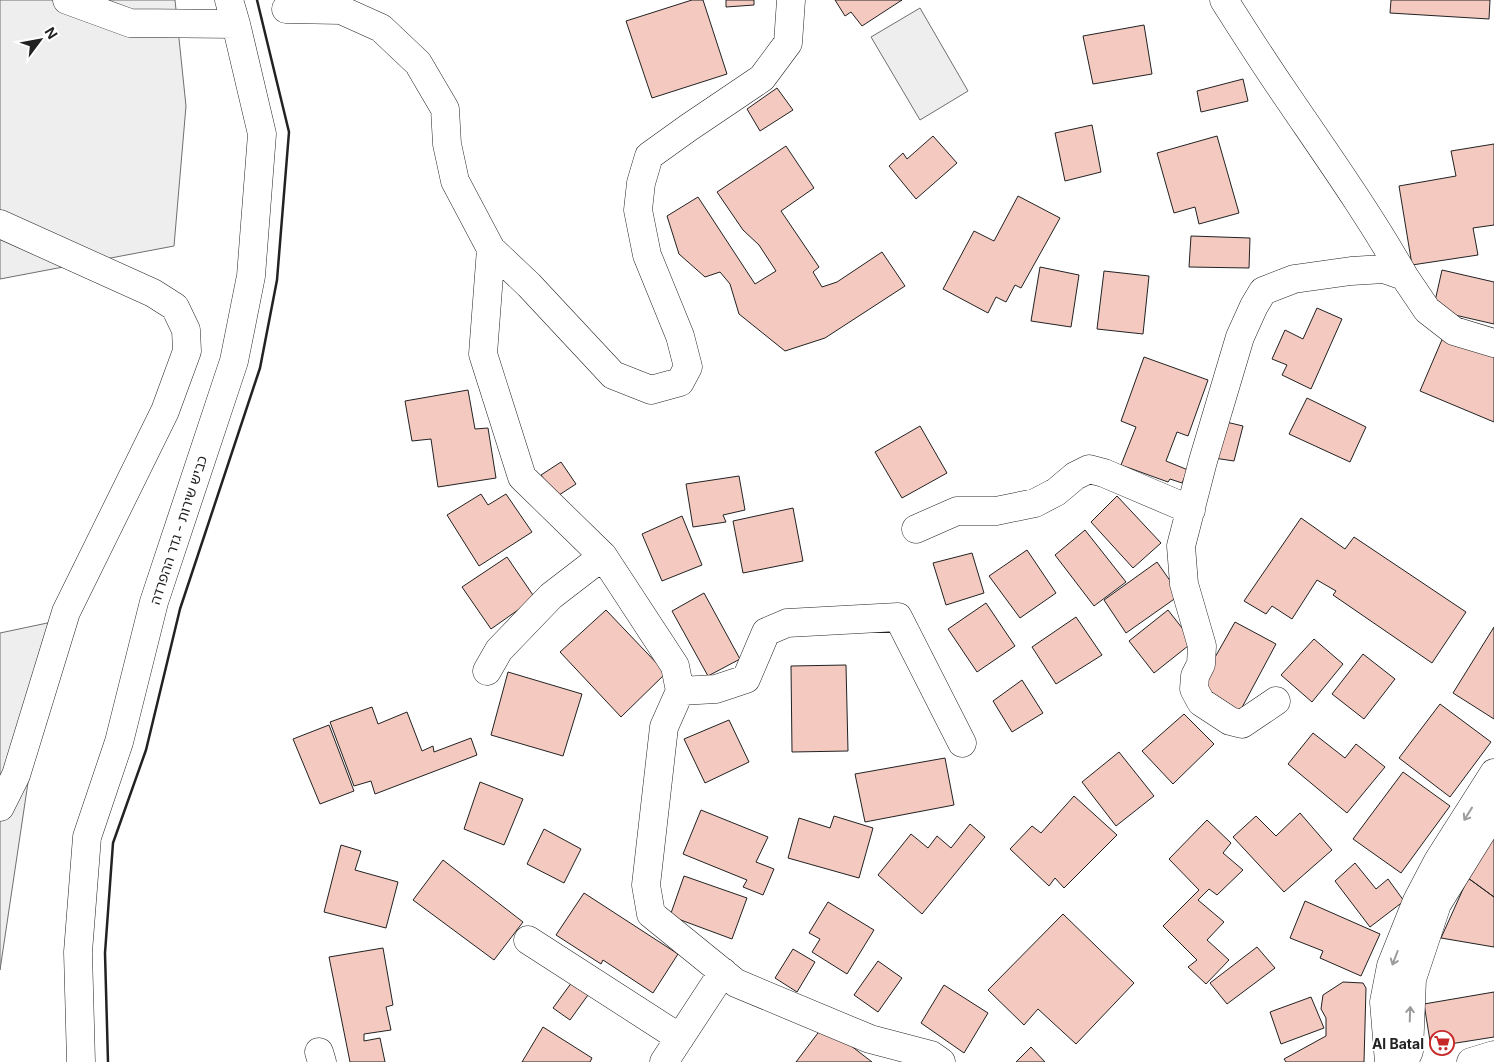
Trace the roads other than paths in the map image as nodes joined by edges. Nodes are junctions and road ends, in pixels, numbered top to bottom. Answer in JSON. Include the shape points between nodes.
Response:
{"nodes":[{"id":1,"x":67,"y":0,"type":"edge"},
{"id":2,"x":792,"y":0,"type":"edge"},
{"id":3,"x":1224,"y":0,"type":"edge"},
{"id":4,"x":286,"y":9,"type":"dead end"},
{"id":5,"x":232,"y":12,"type":"edge"},
{"id":6,"x":0,"y":224,"type":"edge"},
{"id":7,"x":491,"y":249,"type":"junction"},
{"id":8,"x":1404,"y":276,"type":"junction"},
{"id":9,"x":1494,"y":343,"type":"edge"},
{"id":10,"x":1192,"y":510,"type":"junction"},
{"id":11,"x":916,"y":529,"type":"dead end"},
{"id":12,"x":603,"y":556,"type":"junction"},
{"id":13,"x":487,"y":671,"type":"dead end"},
{"id":14,"x":680,"y":691,"type":"junction"},
{"id":15,"x":1276,"y":701,"type":"dead end"},
{"id":16,"x":962,"y":744,"type":"dead end"},
{"id":17,"x":1494,"y":773,"type":"edge"},
{"id":18,"x":0,"y":807,"type":"edge"},
{"id":19,"x":1494,"y":812,"type":"edge"},
{"id":20,"x":528,"y":940,"type":"dead end"},
{"id":21,"x":723,"y":972,"type":"junction"},
{"id":22,"x":680,"y":1038,"type":"junction"},
{"id":23,"x":1494,"y":1055,"type":"edge"},
{"id":24,"x":81,"y":1062,"type":"edge"},
{"id":25,"x":664,"y":1062,"type":"edge"},
{"id":26,"x":941,"y":1062,"type":"edge"},
{"id":27,"x":1389,"y":1062,"type":"edge"},
{"id":28,"x":1404,"y":1062,"type":"edge"},
{"id":29,"x":1471,"y":1062,"type":"edge"}],
"edges":[{"from":1,"to":5,"type":"street","via":[[130,22]]},
{"from":2,"to":7,"type":"street","via":[[788,43],[762,78],[648,156],[638,210],[647,254],[680,336],[688,367],[680,382],[651,390],[613,375]]},
{"from":3,"to":8,"type":"street","via":[[1360,203]]},
{"from":4,"to":7,"type":"street","via":[[341,10],[380,28],[418,63],[445,109],[447,144],[455,181]]},
{"from":5,"to":24,"type":"street","name":"כביש שירות - גדר ההפרדה","via":[[262,134],[250,276],[234,361],[154,602],[119,742],[87,838],[78,952]]},
{"from":6,"to":18,"type":"street","via":[[153,293],[175,307],[186,330],[187,351],[165,411],[66,612],[16,775]]},
{"from":7,"to":12,"type":"street","via":[[483,354],[522,477]]},
{"from":8,"to":9,"type":"street","via":[[1427,310],[1454,331]]},
{"from":8,"to":10,"type":"street","via":[[1384,269],[1351,271],[1294,279],[1263,291],[1240,337],[1203,461]]},
{"from":10,"to":11,"type":"street","via":[[1089,469],[1035,503],[996,510],[957,511]]},
{"from":10,"to":15,"type":"street","via":[[1181,546],[1184,584],[1202,646],[1194,690],[1201,702],[1230,721],[1242,724]]},
{"from":12,"to":13,"type":"street","via":[[552,596],[499,650]]},
{"from":12,"to":14,"type":"street","via":[[675,666]]},
{"from":14,"to":16,"type":"street","via":[[716,689],[746,679],[766,632],[787,623],[898,617]]},
{"from":14,"to":21,"type":"street","via":[[664,727],[646,884],[649,904],[651,914]]},
{"from":17,"to":27,"type":"street","one_way":true,"via":[[1438,860],[1417,901],[1392,966],[1384,1002]]},
{"from":28,"to":19,"type":"street","one_way":true,"via":[[1409,1051],[1412,979],[1437,904]]},
{"from":20,"to":22,"type":"street"},
{"from":21,"to":22,"type":"street"},
{"from":21,"to":26,"type":"street","via":[[736,983],[870,1040],[930,1055]]},
{"from":22,"to":25,"type":"street"},
{"from":23,"to":29,"type":"street"}]}
